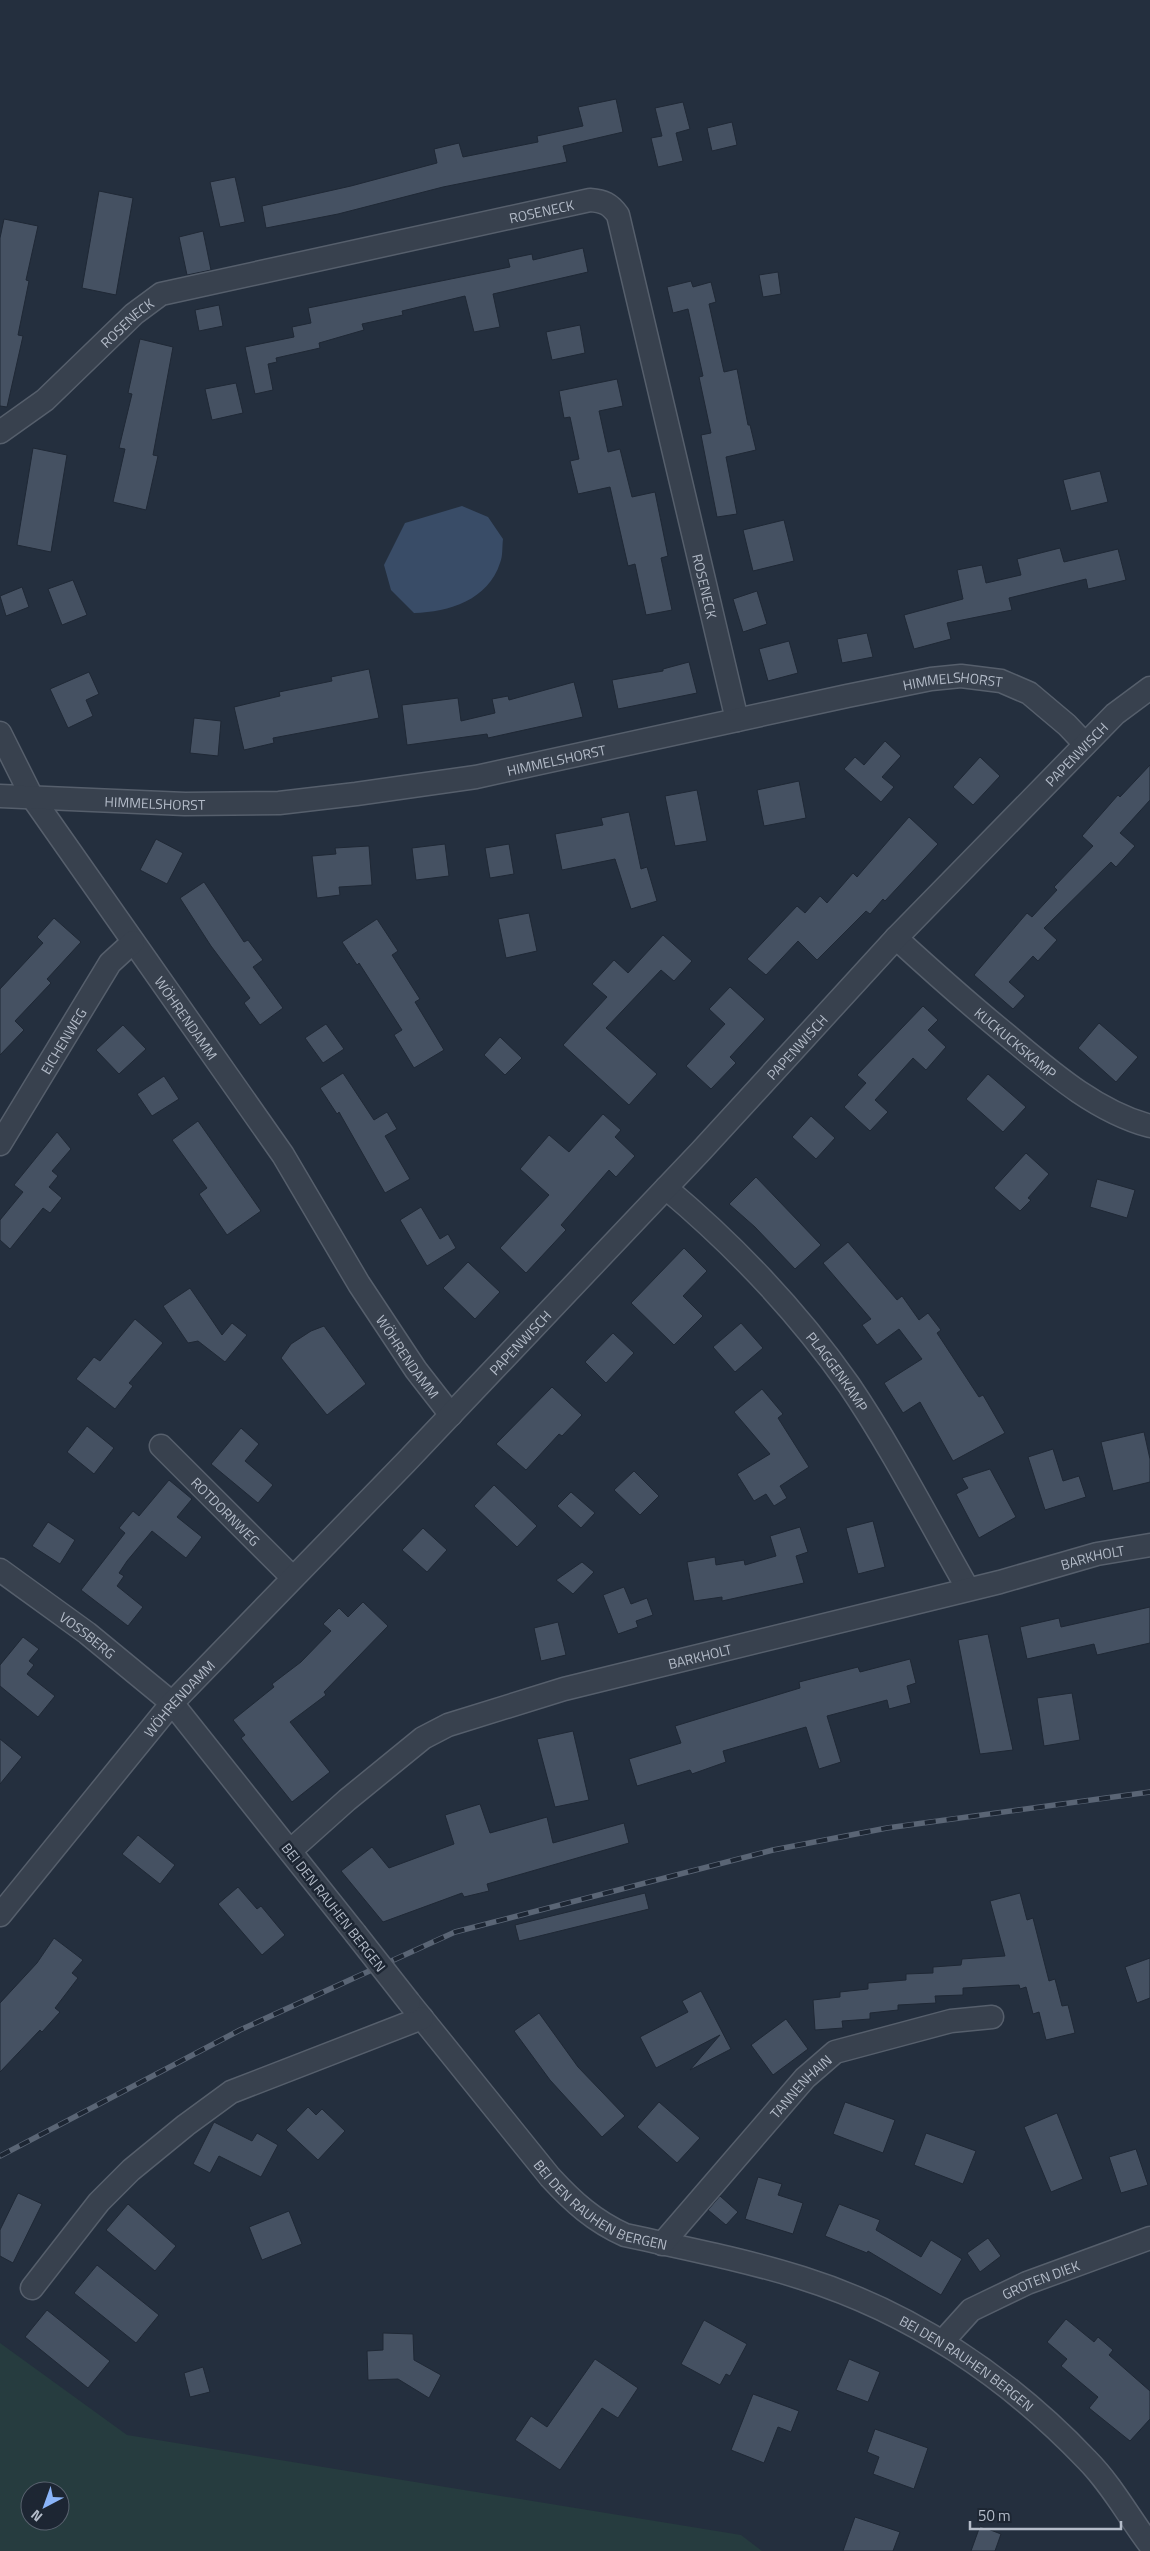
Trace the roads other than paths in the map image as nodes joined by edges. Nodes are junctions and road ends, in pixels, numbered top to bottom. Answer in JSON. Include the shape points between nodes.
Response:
{"nodes":[{"id":1,"x":0,"y":432,"type":"edge"},
{"id":2,"x":1150,"y":688,"type":"edge"},
{"id":3,"x":737,"y":720,"type":"junction"},
{"id":4,"x":0,"y":734,"type":"edge"},
{"id":5,"x":1085,"y":744,"type":"junction"},
{"id":6,"x":0,"y":796,"type":"edge"},
{"id":7,"x":32,"y":797,"type":"junction"},
{"id":8,"x":896,"y":938,"type":"junction"},
{"id":9,"x":133,"y":942,"type":"junction"},
{"id":10,"x":1150,"y":1126,"type":"edge"},
{"id":11,"x":0,"y":1144,"type":"edge"},
{"id":12,"x":666,"y":1188,"type":"junction"},
{"id":13,"x":451,"y":1415,"type":"junction"},
{"id":14,"x":161,"y":1446,"type":"dead end"},
{"id":15,"x":1150,"y":1545,"type":"edge"},
{"id":16,"x":0,"y":1570,"type":"edge"},
{"id":17,"x":292,"y":1577,"type":"junction"},
{"id":18,"x":968,"y":1589,"type":"junction"},
{"id":19,"x":172,"y":1703,"type":"junction"},
{"id":20,"x":290,"y":1851,"type":"junction"},
{"id":21,"x":0,"y":1915,"type":"edge"},
{"id":22,"x":415,"y":2010,"type":"junction"},
{"id":23,"x":992,"y":2017,"type":"dead end"},
{"id":24,"x":1150,"y":2238,"type":"edge"},
{"id":25,"x":662,"y":2244,"type":"junction"},
{"id":26,"x":32,"y":2288,"type":"dead end"},
{"id":27,"x":943,"y":2341,"type":"junction"},
{"id":28,"x":1150,"y":2545,"type":"edge"}],
"edges":[{"from":1,"to":3,"type":"street","name":"ROSENECK","via":[[45,400],[134,314],[161,294],[590,200],[603,201],[618,215]]},
{"from":2,"to":5,"type":"street","name":"PAPENWISCH"},
{"from":3,"to":5,"type":"street","name":"HIMMELSHORST","via":[[931,679],[961,676],[1001,681],[1029,693]]},
{"from":3,"to":7,"type":"street","name":"HIMMELSHORST","via":[[476,777],[279,803],[185,804]]},
{"from":4,"to":7,"type":"street","name":"WÖHRENDAMM"},
{"from":5,"to":8,"type":"street","name":"PAPENWISCH"},
{"from":6,"to":7,"type":"street","name":"HIMMELSHORST"},
{"from":7,"to":9,"type":"street","name":"WÖHRENDAMM"},
{"from":8,"to":10,"type":"street","name":"KUCKUCKSKAMP","via":[[966,1002],[1066,1083],[1091,1100]]},
{"from":8,"to":12,"type":"street","name":"PAPENWISCH"},
{"from":9,"to":11,"type":"street","name":"EICHENWEG","via":[[110,963]]},
{"from":9,"to":13,"type":"street","name":"WÖHRENDAMM","via":[[284,1155],[359,1284],[416,1370]]},
{"from":12,"to":13,"type":"street","name":"PAPENWISCH"},
{"from":12,"to":18,"type":"street","name":"PLAGGENKAMP","via":[[736,1250],[781,1298],[849,1386],[892,1454]]},
{"from":13,"to":17,"type":"street","name":"WÖHRENDAMM"},
{"from":14,"to":17,"type":"street","name":"ROTDORNWEG"},
{"from":15,"to":18,"type":"street","name":"BARKHOLT","via":[[1097,1554]]},
{"from":16,"to":19,"type":"street","name":"VOSSBERG","via":[[87,1633]]},
{"from":17,"to":19,"type":"street","name":"WÖHRENDAMM"},
{"from":18,"to":20,"type":"street","name":"BARKHOLT","via":[[564,1689],[448,1725],[422,1738]]},
{"from":19,"to":20,"type":"street","name":"BEI DEN RAUHEN BERGEN"},
{"from":19,"to":21,"type":"street","name":"WÖHRENDAMM"},
{"from":20,"to":22,"type":"street","name":"BEI DEN RAUHEN BERGEN","bridge":true},
{"from":22,"to":25,"type":"street","name":"BEI DEN RAUHEN BERGEN","via":[[574,2204],[604,2226]]},
{"from":22,"to":26,"type":"street","via":[[232,2092],[186,2125],[131,2170],[99,2202]]},
{"from":23,"to":25,"type":"street","name":"TANNENHAIN","via":[[951,2021],[835,2052],[805,2078]]},
{"from":24,"to":27,"type":"street","name":"GROTEN DIEK","via":[[1027,2283],[971,2310]]},
{"from":25,"to":27,"type":"street","name":"BEI DEN RAUHEN BERGEN","via":[[802,2278],[884,2310]]},
{"from":27,"to":28,"type":"street","name":"BEI DEN RAUHEN BERGEN","via":[[1019,2395],[1088,2461]]}]}
